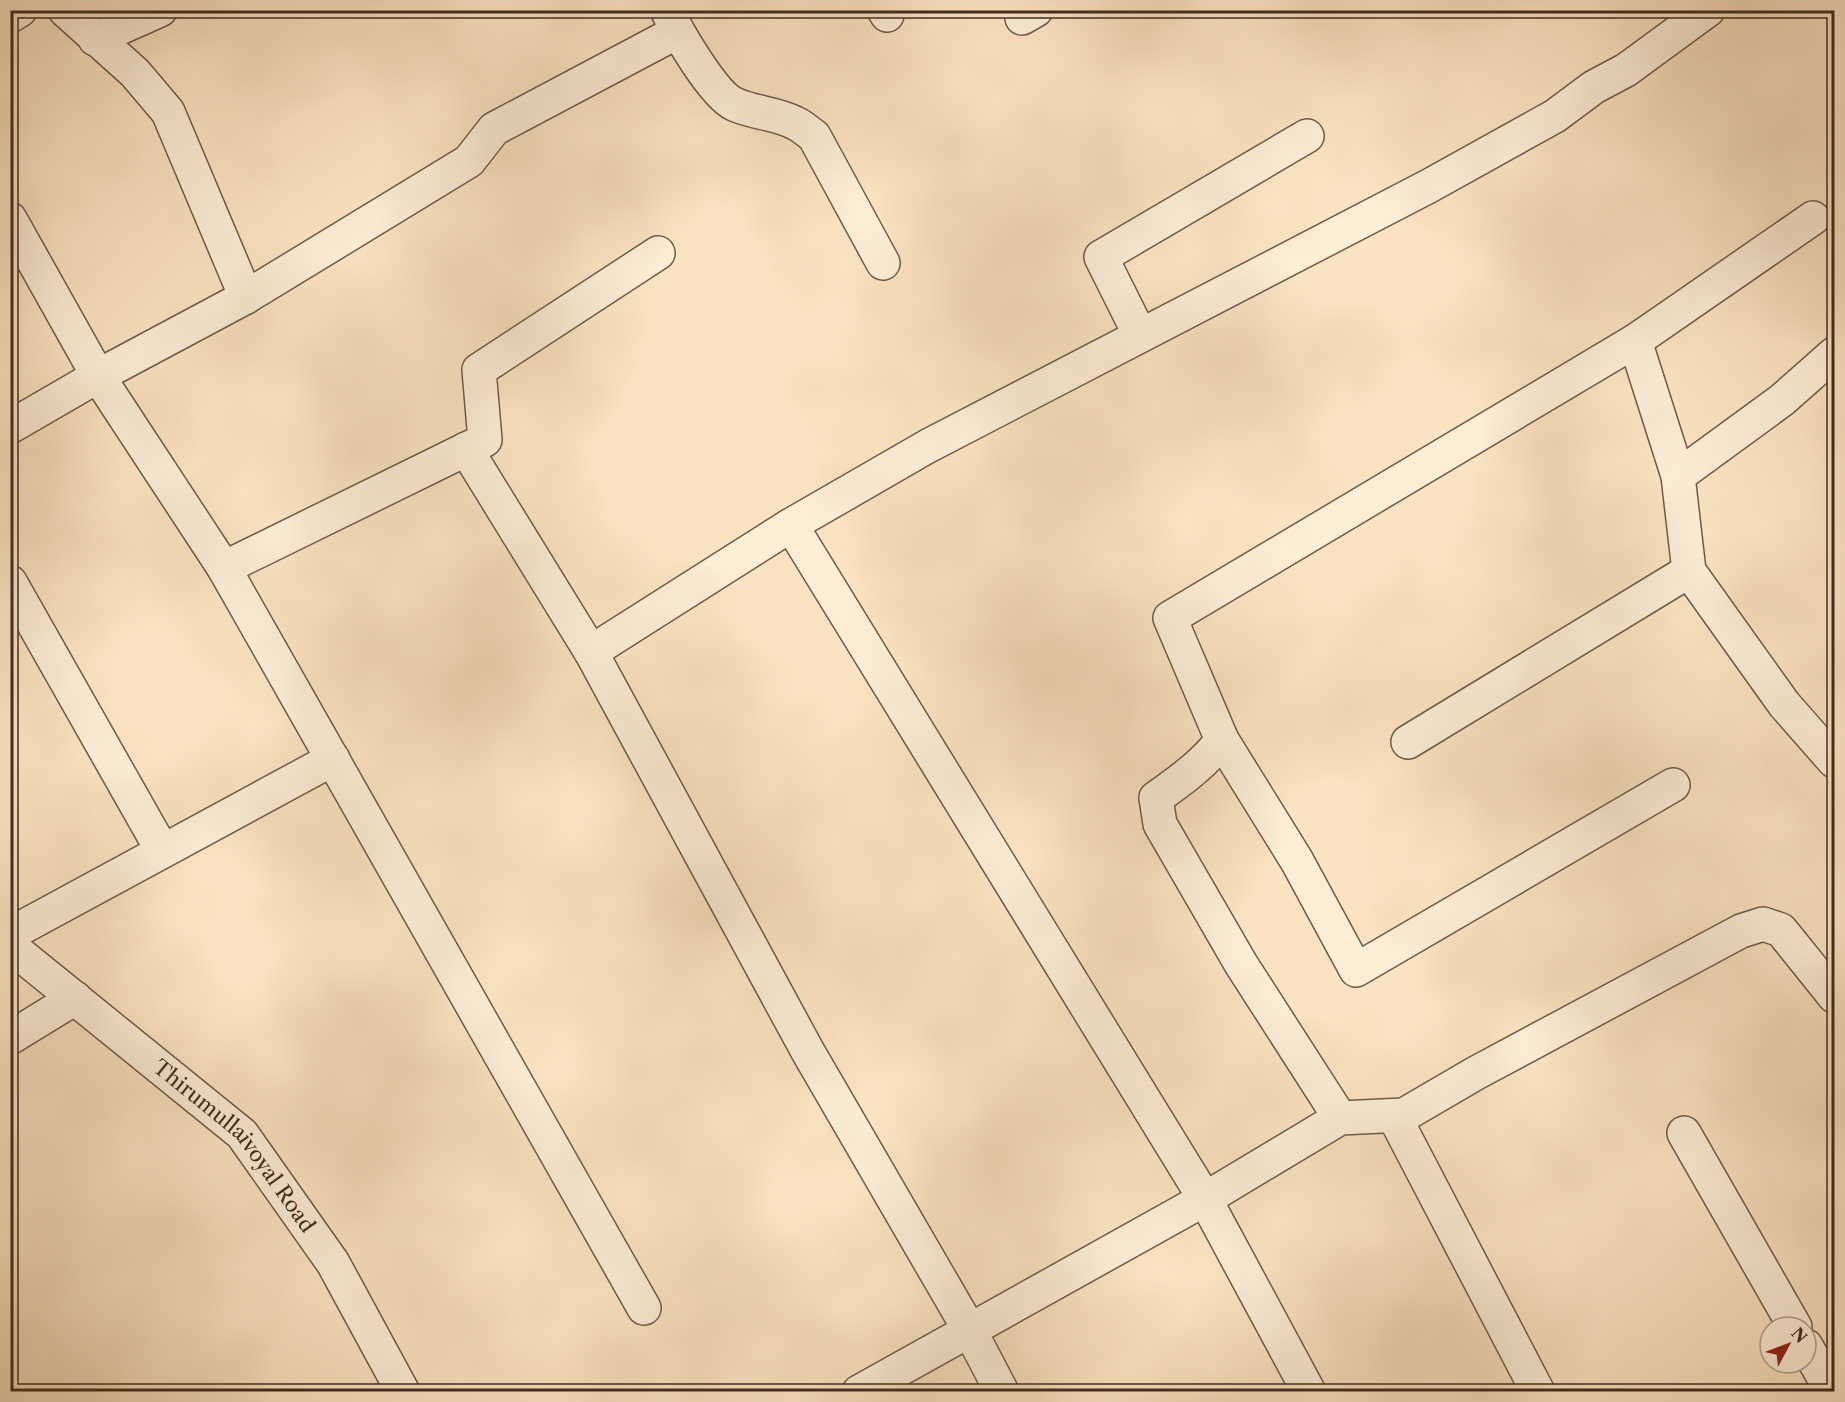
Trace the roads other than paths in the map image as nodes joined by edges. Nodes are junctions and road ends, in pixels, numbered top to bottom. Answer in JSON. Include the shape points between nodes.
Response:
{"nodes":[{"id":1,"x":20,"y":10,"type":"edge"},
{"id":2,"x":65,"y":10,"type":"edge"},
{"id":3,"x":160,"y":10,"type":"edge"},
{"id":4,"x":1708,"y":10,"type":"edge"},
{"id":5,"x":10,"y":16,"type":"edge"},
{"id":6,"x":672,"y":21,"type":"edge"},
{"id":7,"x":95,"y":39,"type":"junction"},
{"id":8,"x":1307,"y":136,"type":"dead end"},
{"id":9,"x":1813,"y":218,"type":"dead end"},
{"id":10,"x":10,"y":219,"type":"edge"},
{"id":11,"x":658,"y":253,"type":"dead end"},
{"id":12,"x":883,"y":263,"type":"dead end"},
{"id":13,"x":246,"y":297,"type":"junction"},
{"id":14,"x":1140,"y":335,"type":"junction"},
{"id":15,"x":1635,"y":341,"type":"junction"},
{"id":16,"x":1834,"y":354,"type":"edge"},
{"id":17,"x":98,"y":376,"type":"junction"},
{"id":18,"x":10,"y":427,"type":"edge"},
{"id":19,"x":466,"y":449,"type":"junction"},
{"id":20,"x":1678,"y":476,"type":"junction"},
{"id":21,"x":791,"y":525,"type":"junction"},
{"id":22,"x":224,"y":568,"type":"junction"},
{"id":23,"x":1689,"y":571,"type":"junction"},
{"id":24,"x":10,"y":582,"type":"edge"},
{"id":25,"x":591,"y":652,"type":"junction"},
{"id":26,"x":1222,"y":740,"type":"junction"},
{"id":27,"x":1408,"y":742,"type":"dead end"},
{"id":28,"x":333,"y":759,"type":"junction"},
{"id":29,"x":1834,"y":761,"type":"edge"},
{"id":30,"x":1673,"y":785,"type":"dead end"},
{"id":31,"x":162,"y":850,"type":"junction"},
{"id":32,"x":10,"y":934,"type":"edge"},
{"id":33,"x":10,"y":946,"type":"edge"},
{"id":34,"x":1834,"y":996,"type":"edge"},
{"id":35,"x":75,"y":998,"type":"junction"},
{"id":36,"x":10,"y":1038,"type":"edge"},
{"id":37,"x":1394,"y":1116,"type":"junction"},
{"id":38,"x":1340,"y":1118,"type":"junction"},
{"id":39,"x":1684,"y":1133,"type":"dead end"},
{"id":40,"x":1205,"y":1199,"type":"junction"},
{"id":41,"x":644,"y":1308,"type":"dead end"},
{"id":42,"x":1788,"y":1315,"type":"edge"},
{"id":43,"x":969,"y":1329,"type":"junction"},
{"id":44,"x":1818,"y":1367,"type":"edge"},
{"id":45,"x":403,"y":1392,"type":"edge"},
{"id":46,"x":859,"y":1392,"type":"edge"},
{"id":47,"x":1002,"y":1392,"type":"edge"},
{"id":48,"x":1309,"y":1392,"type":"edge"},
{"id":49,"x":1538,"y":1392,"type":"edge"},
{"id":50,"x":1832,"y":1392,"type":"edge"}],
"edges":[{"from":1,"to":5,"type":"street"},
{"from":2,"to":7,"type":"street"},
{"from":3,"to":7,"type":"street"},
{"from":4,"to":14,"type":"street","via":[[1555,116],[1429,186]]},
{"from":6,"to":12,"type":"street","via":[[719,92],[732,103],[789,120],[814,136]]},
{"from":6,"to":13,"type":"street","via":[[494,129],[469,161]]},
{"from":7,"to":13,"type":"street","via":[[135,73],[168,112]]},
{"from":8,"to":14,"type":"street","via":[[1101,257]]},
{"from":9,"to":15,"type":"street"},
{"from":10,"to":17,"type":"street"},
{"from":11,"to":19,"type":"street","via":[[479,370],[485,440]]},
{"from":13,"to":17,"type":"street"},
{"from":14,"to":21,"type":"street","via":[[928,446]]},
{"from":15,"to":20,"type":"street"},
{"from":15,"to":26,"type":"street","via":[[1170,618]]},
{"from":16,"to":20,"type":"street","via":[[1782,400]]},
{"from":17,"to":18,"type":"street"},
{"from":17,"to":22,"type":"street"},
{"from":19,"to":22,"type":"street"},
{"from":19,"to":25,"type":"street"},
{"from":20,"to":23,"type":"street"},
{"from":21,"to":25,"type":"street"},
{"from":21,"to":40,"type":"street"},
{"from":22,"to":28,"type":"street"},
{"from":23,"to":27,"type":"street"},
{"from":23,"to":29,"type":"street","via":[[1784,704]]},
{"from":24,"to":31,"type":"street"},
{"from":25,"to":43,"type":"street","via":[[807,1050]]},
{"from":26,"to":30,"type":"street","via":[[1297,861],[1356,970]]},
{"from":26,"to":38,"type":"street","via":[[1180,781],[1156,798],[1160,824],[1241,964]]},
{"from":28,"to":31,"type":"street"},
{"from":28,"to":41,"type":"street"},
{"from":31,"to":32,"type":"street"},
{"from":33,"to":35,"type":"street","name":"Thirumullaivoyal Road"},
{"from":34,"to":37,"type":"street","via":[[1781,930],[1763,924],[1721,942],[1404,1115]]},
{"from":35,"to":36,"type":"street"},
{"from":35,"to":45,"type":"street","name":"Thirumullaivoyal Road","via":[[242,1134],[333,1263]]},
{"from":37,"to":38,"type":"street"},
{"from":37,"to":49,"type":"street"},
{"from":38,"to":40,"type":"street"},
{"from":39,"to":42,"type":"street"},
{"from":40,"to":43,"type":"street"},
{"from":40,"to":48,"type":"street"},
{"from":43,"to":46,"type":"street"},
{"from":43,"to":47,"type":"street"},
{"from":44,"to":50,"type":"street"}]}
